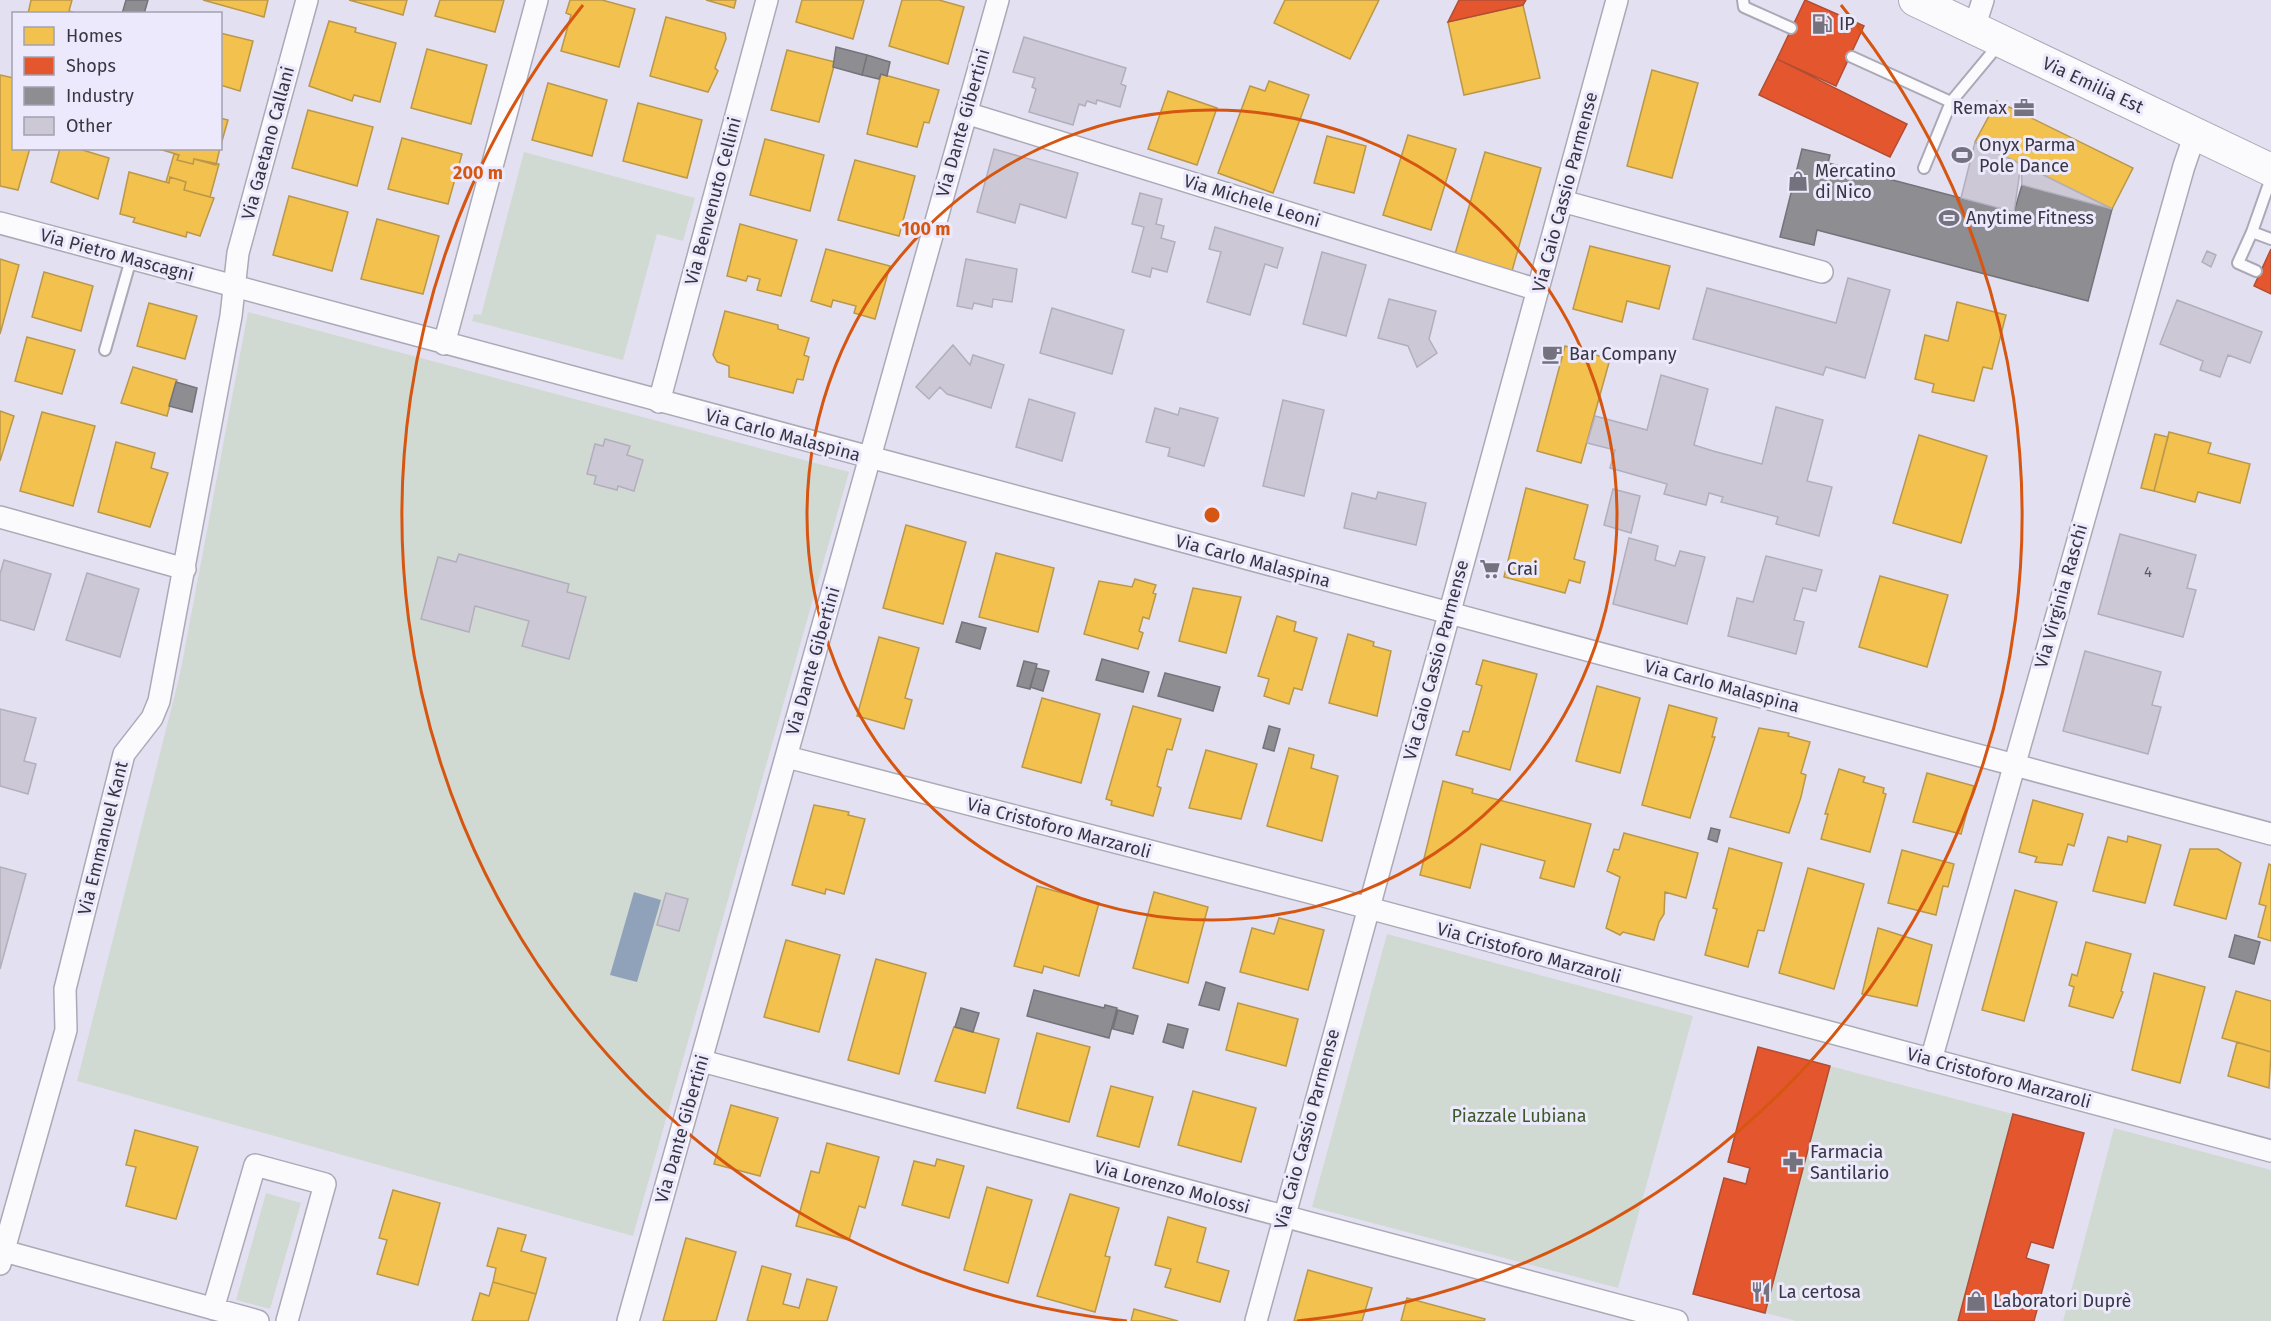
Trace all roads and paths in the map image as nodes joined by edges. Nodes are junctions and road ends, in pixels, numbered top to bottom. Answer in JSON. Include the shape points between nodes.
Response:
{"nodes":[{"id":1,"x":307,"y":0,"type":"edge"},
{"id":2,"x":537,"y":0,"type":"edge"},
{"id":3,"x":767,"y":0,"type":"edge"},
{"id":4,"x":998,"y":0,"type":"edge"},
{"id":5,"x":1617,"y":0,"type":"edge"},
{"id":6,"x":1743,"y":0,"type":"edge"},
{"id":7,"x":1915,"y":0,"type":"edge"},
{"id":8,"x":1978,"y":14,"type":"edge"},
{"id":9,"x":1791,"y":28,"type":"dead end"},
{"id":10,"x":2002,"y":41,"type":"junction"},
{"id":11,"x":1852,"y":57,"type":"dead end"},
{"id":12,"x":1951,"y":102,"type":"junction"},
{"id":13,"x":966,"y":113,"type":"junction"},
{"id":14,"x":2195,"y":134,"type":"junction"},
{"id":15,"x":1924,"y":168,"type":"dead end"},
{"id":16,"x":2271,"y":170,"type":"edge"},
{"id":17,"x":2271,"y":178,"type":"edge"},
{"id":18,"x":1562,"y":201,"type":"junction"},
{"id":19,"x":0,"y":223,"type":"edge"},
{"id":20,"x":2252,"y":232,"type":"junction"},
{"id":21,"x":2271,"y":239,"type":"edge"},
{"id":22,"x":131,"y":259,"type":"junction"},
{"id":23,"x":2256,"y":271,"type":"dead end"},
{"id":24,"x":1822,"y":272,"type":"dead end"},
{"id":25,"x":234,"y":288,"type":"junction"},
{"id":26,"x":1538,"y":290,"type":"junction"},
{"id":27,"x":444,"y":344,"type":"junction"},
{"id":28,"x":105,"y":350,"type":"dead end"},
{"id":29,"x":659,"y":402,"type":"junction"},
{"id":30,"x":870,"y":458,"type":"junction"},
{"id":31,"x":0,"y":517,"type":"edge"},
{"id":32,"x":184,"y":569,"type":"junction"},
{"id":33,"x":1449,"y":613,"type":"junction"},
{"id":34,"x":786,"y":757,"type":"junction"},
{"id":35,"x":2013,"y":764,"type":"junction"},
{"id":36,"x":2271,"y":834,"type":"edge"},
{"id":37,"x":1367,"y":909,"type":"junction"},
{"id":38,"x":1931,"y":1060,"type":"junction"},
{"id":39,"x":702,"y":1061,"type":"junction"},
{"id":40,"x":2271,"y":1151,"type":"edge"},
{"id":41,"x":1283,"y":1217,"type":"junction"},
{"id":42,"x":2,"y":1257,"type":"edge"},
{"id":43,"x":213,"y":1309,"type":"junction"},
{"id":44,"x":258,"y":1321,"type":"edge"},
{"id":45,"x":287,"y":1321,"type":"edge"},
{"id":46,"x":628,"y":1321,"type":"edge"},
{"id":47,"x":1256,"y":1321,"type":"edge"},
{"id":48,"x":1677,"y":1321,"type":"edge"}],
"edges":[{"from":1,"to":25,"type":"street","name":"Via Gaetano Callani","via":[[238,253]]},
{"from":2,"to":27,"type":"street"},
{"from":3,"to":29,"type":"street","name":"Via Benvenuto Cellini"},
{"from":4,"to":13,"type":"street","name":"Via Dante Gibertini"},
{"from":5,"to":18,"type":"street","name":"Via Caio Cassio Parmense"},
{"from":6,"to":9,"type":"lane","via":[[1744,7]]},
{"from":7,"to":8,"type":"main road","name":"Via Emilia Est"},
{"from":8,"to":10,"type":"main road","name":"Via Emilia Est"},
{"from":10,"to":12,"type":"lane"},
{"from":10,"to":14,"type":"main road","name":"Via Emilia Est"},
{"from":11,"to":12,"type":"lane"},
{"from":12,"to":15,"type":"lane"},
{"from":13,"to":26,"type":"street","name":"Via Michele Leoni"},
{"from":13,"to":30,"type":"street","name":"Via Dante Gibertini"},
{"from":14,"to":16,"type":"main road","name":"Via Emilia Est"},
{"from":14,"to":35,"type":"street","name":"Via Virginia Raschi"},
{"from":17,"to":20,"type":"lane"},
{"from":18,"to":24,"type":"street"},
{"from":18,"to":26,"type":"street","name":"Via Caio Cassio Parmense"},
{"from":19,"to":22,"type":"street","name":"Via Pietro Mascagni"},
{"from":20,"to":21,"type":"lane"},
{"from":20,"to":23,"type":"lane","via":[[2238,263]]},
{"from":22,"to":25,"type":"street","name":"Via Pietro Mascagni"},
{"from":22,"to":28,"type":"lane"},
{"from":25,"to":27,"type":"street","name":"Via Carlo Malaspina"},
{"from":25,"to":32,"type":"street","name":"Via Emmanuel Kant"},
{"from":26,"to":33,"type":"street","name":"Via Caio Cassio Parmense"},
{"from":27,"to":29,"type":"street","name":"Via Carlo Malaspina"},
{"from":29,"to":30,"type":"street","name":"Via Carlo Malaspina"},
{"from":30,"to":33,"type":"street","name":"Via Carlo Malaspina"},
{"from":30,"to":34,"type":"street","name":"Via Dante Gibertini"},
{"from":31,"to":32,"type":"street"},
{"from":32,"to":42,"type":"street","name":"Via Emmanuel Kant","via":[[159,700],[152,718],[124,754],[65,989],[66,1030]]},
{"from":33,"to":35,"type":"street","name":"Via Carlo Malaspina"},
{"from":33,"to":37,"type":"street","name":"Via Caio Cassio Parmense"},
{"from":34,"to":37,"type":"street","name":"Via Cristoforo Marzaroli"},
{"from":34,"to":39,"type":"street","name":"Via Dante Gibertini"},
{"from":35,"to":36,"type":"street","name":"Via Carlo Malaspina"},
{"from":35,"to":38,"type":"street","name":"Via Virginia Raschi"},
{"from":37,"to":38,"type":"street","name":"Via Cristoforo Marzaroli"},
{"from":37,"to":41,"type":"street","name":"Via Caio Cassio Parmense"},
{"from":38,"to":40,"type":"street","name":"Via Cristoforo Marzaroli"},
{"from":39,"to":41,"type":"street","name":"Via Lorenzo Molossi"},
{"from":39,"to":46,"type":"street","name":"Via Dante Gibertini"},
{"from":41,"to":47,"type":"street","name":"Via Caio Cassio Parmense"},
{"from":41,"to":48,"type":"street","name":"Via Lorenzo Molossi"},
{"from":42,"to":43,"type":"street","name":"Via Emmanuel Kant"},
{"from":43,"to":44,"type":"street","name":"Via Emmanuel Kant"},
{"from":43,"to":45,"type":"street","via":[[255,1165],[325,1184]]}]}
